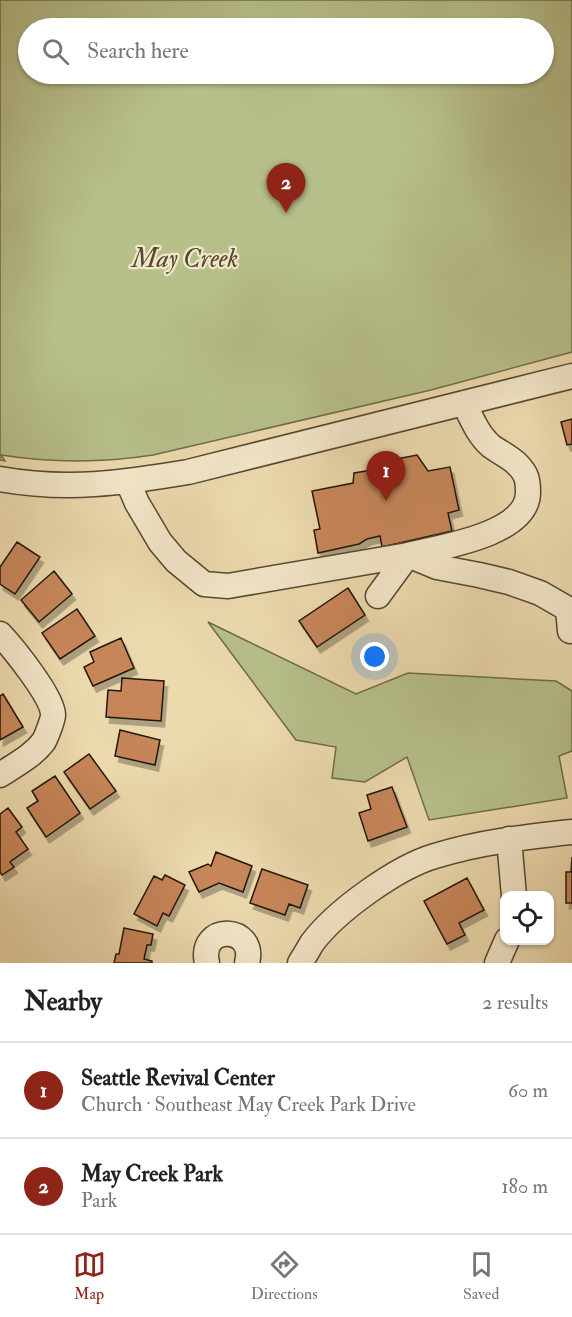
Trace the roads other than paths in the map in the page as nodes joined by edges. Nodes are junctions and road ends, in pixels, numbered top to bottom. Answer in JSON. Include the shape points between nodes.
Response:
{"nodes":[{"id":1,"x":572,"y":376,"type":"edge"},
{"id":2,"x":464,"y":403,"type":"junction"},
{"id":3,"x":0,"y":479,"type":"edge"},
{"id":4,"x":128,"y":482,"type":"junction"},
{"id":5,"x":408,"y":555,"type":"junction"},
{"id":6,"x":378,"y":596,"type":"dead end"},
{"id":7,"x":570,"y":631,"type":"dead end"},
{"id":8,"x":0,"y":634,"type":"edge"},
{"id":9,"x":0,"y":776,"type":"edge"},
{"id":10,"x":572,"y":832,"type":"edge"},
{"id":11,"x":509,"y":839,"type":"junction"},
{"id":12,"x":514,"y":891,"type":"edge"},
{"id":13,"x":505,"y":945,"type":"edge"},
{"id":14,"x":207,"y":963,"type":"edge"},
{"id":15,"x":247,"y":963,"type":"edge"},
{"id":16,"x":300,"y":963,"type":"edge"},
{"id":17,"x":497,"y":963,"type":"edge"}],
"edges":[{"from":1,"to":2,"type":"street"},
{"from":2,"to":4,"type":"street","via":[[188,472]]},
{"from":2,"to":5,"type":"street","via":[[490,445],[517,464],[528,479],[528,497],[519,515],[498,530]]},
{"from":3,"to":4,"type":"street","via":[[53,485]]},
{"from":4,"to":5,"type":"street","via":[[160,542],[204,584],[228,586]]},
{"from":5,"to":6,"type":"street"},
{"from":5,"to":7,"type":"street","via":[[437,567],[509,582],[540,593],[568,609]]},
{"from":8,"to":9,"type":"street","via":[[34,676],[53,715],[45,740]]},
{"from":10,"to":11,"type":"street"},
{"from":11,"to":12,"type":"street"},
{"from":11,"to":16,"type":"street","via":[[432,856],[397,873],[336,917]]},
{"from":13,"to":17,"type":"street"},
{"from":14,"to":15,"type":"street","via":[[210,942],[228,933],[246,944]]}]}
